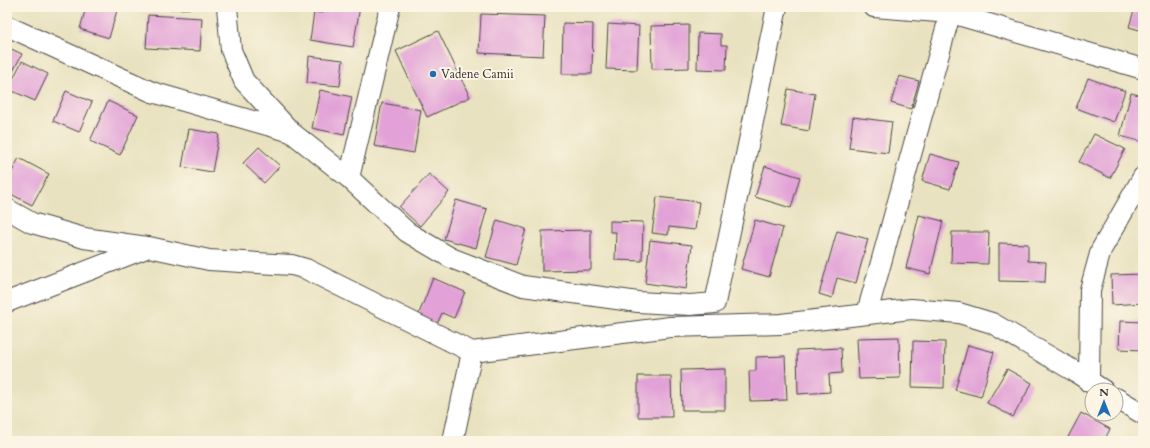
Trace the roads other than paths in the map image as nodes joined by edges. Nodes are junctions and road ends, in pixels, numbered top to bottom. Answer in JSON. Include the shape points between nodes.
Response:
{"nodes":[{"id":1,"x":227,"y":7,"type":"edge"},
{"id":2,"x":390,"y":7,"type":"edge"},
{"id":3,"x":777,"y":7,"type":"edge"},
{"id":4,"x":874,"y":7,"type":"edge"},
{"id":5,"x":952,"y":10,"type":"edge"},
{"id":6,"x":7,"y":26,"type":"edge"},
{"id":7,"x":1143,"y":69,"type":"edge"},
{"id":8,"x":291,"y":132,"type":"junction"},
{"id":9,"x":1143,"y":177,"type":"edge"},
{"id":10,"x":348,"y":178,"type":"junction"},
{"id":11,"x":7,"y":209,"type":"edge"},
{"id":12,"x":149,"y":247,"type":"junction"},
{"id":13,"x":7,"y":302,"type":"edge"},
{"id":14,"x":715,"y":303,"type":"junction"},
{"id":15,"x":867,"y":314,"type":"junction"},
{"id":16,"x":715,"y":325,"type":"junction"},
{"id":17,"x":472,"y":352,"type":"junction"},
{"id":18,"x":1090,"y":382,"type":"edge"},
{"id":19,"x":1096,"y":382,"type":"edge"},
{"id":20,"x":1124,"y":403,"type":"edge"},
{"id":21,"x":1143,"y":414,"type":"edge"},
{"id":22,"x":453,"y":441,"type":"edge"}],
"edges":[{"from":1,"to":8,"type":"street","via":[[231,50],[244,81]]},
{"from":2,"to":10,"type":"street"},
{"from":3,"to":14,"type":"street"},
{"from":4,"to":5,"type":"street"},
{"from":5,"to":7,"type":"street"},
{"from":5,"to":15,"type":"street"},
{"from":6,"to":8,"type":"street","via":[[152,92]]},
{"from":8,"to":10,"type":"street"},
{"from":9,"to":19,"type":"street","via":[[1101,250],[1090,290]]},
{"from":10,"to":14,"type":"street","via":[[407,232],[451,258],[523,286],[638,302],[690,305]]},
{"from":11,"to":12,"type":"street","via":[[32,223],[84,238]]},
{"from":12,"to":13,"type":"street"},
{"from":12,"to":17,"type":"street","via":[[209,260],[292,265],[306,269]]},
{"from":14,"to":16,"type":"street"},
{"from":15,"to":16,"type":"street","via":[[781,324]]},
{"from":15,"to":18,"type":"street","via":[[911,310],[959,313],[992,323]]},
{"from":16,"to":17,"type":"street","via":[[670,327]]},
{"from":17,"to":22,"type":"street"},
{"from":20,"to":21,"type":"street"}]}
